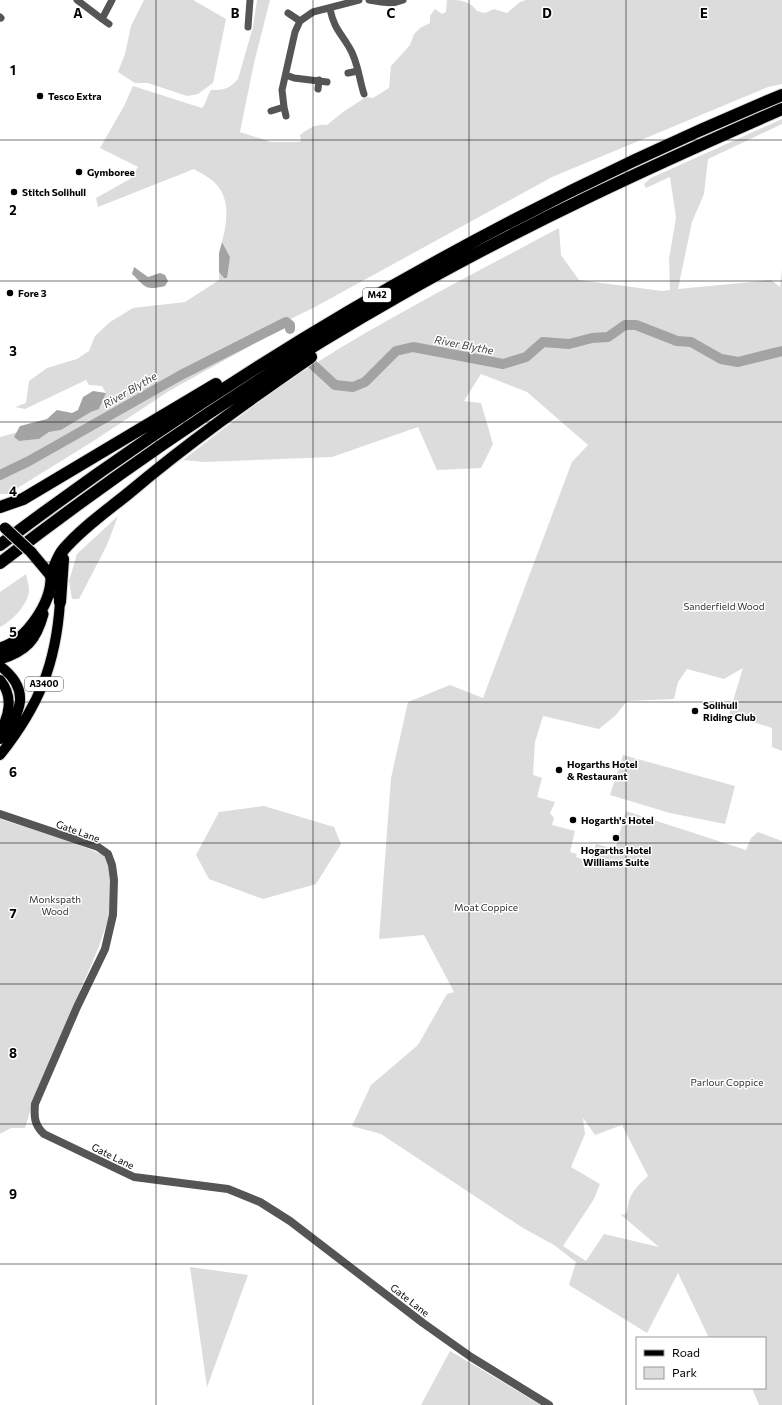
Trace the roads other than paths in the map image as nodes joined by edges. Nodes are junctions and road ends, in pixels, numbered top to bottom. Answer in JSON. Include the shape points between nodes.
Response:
{"nodes":[{"id":1,"x":77,"y":0,"type":"edge"},
{"id":2,"x":112,"y":0,"type":"edge"},
{"id":3,"x":250,"y":0,"type":"edge"},
{"id":4,"x":359,"y":0,"type":"edge"},
{"id":5,"x":369,"y":0,"type":"edge"},
{"id":6,"x":403,"y":0,"type":"edge"},
{"id":7,"x":345,"y":1,"type":"edge"},
{"id":8,"x":330,"y":9,"type":"junction"},
{"id":9,"x":288,"y":13,"type":"dead end"},
{"id":10,"x":102,"y":19,"type":"junction"},
{"id":11,"x":300,"y":21,"type":"junction"},
{"id":12,"x":109,"y":24,"type":"dead end"},
{"id":13,"x":248,"y":27,"type":"dead end"},
{"id":14,"x":358,"y":71,"type":"junction"},
{"id":15,"x":348,"y":73,"type":"dead end"},
{"id":16,"x":286,"y":75,"type":"junction"},
{"id":17,"x":319,"y":80,"type":"junction"},
{"id":18,"x":327,"y":82,"type":"dead end"},
{"id":19,"x":318,"y":89,"type":"dead end"},
{"id":20,"x":364,"y":94,"type":"dead end"},
{"id":21,"x":782,"y":95,"type":"edge"},
{"id":22,"x":284,"y":107,"type":"junction"},
{"id":23,"x":782,"y":110,"type":"edge"},
{"id":24,"x":271,"y":111,"type":"dead end"},
{"id":25,"x":286,"y":116,"type":"dead end"},
{"id":26,"x":475,"y":241,"type":"junction"},
{"id":27,"x":397,"y":297,"type":"junction"},
{"id":28,"x":0,"y":507,"type":"edge"},
{"id":29,"x":2,"y":526,"type":"edge"},
{"id":30,"x":70,"y":544,"type":"junction"},
{"id":31,"x":0,"y":545,"type":"edge"},
{"id":32,"x":0,"y":563,"type":"edge"},
{"id":33,"x":51,"y":578,"type":"junction"},
{"id":34,"x":46,"y":600,"type":"junction"},
{"id":35,"x":60,"y":602,"type":"junction"},
{"id":36,"x":0,"y":648,"type":"edge"},
{"id":37,"x":0,"y":659,"type":"edge"},
{"id":38,"x":0,"y":666,"type":"edge"},
{"id":39,"x":0,"y":680,"type":"edge"},
{"id":40,"x":0,"y":732,"type":"edge"},
{"id":41,"x":0,"y":739,"type":"edge"},
{"id":42,"x":0,"y":755,"type":"edge"},
{"id":43,"x":0,"y":814,"type":"edge"},
{"id":44,"x":549,"y":1405,"type":"edge"}],
"edges":[{"from":1,"to":10,"type":"street"},
{"from":2,"to":10,"type":"street"},
{"from":3,"to":13,"type":"street"},
{"from":4,"to":7,"type":"street"},
{"from":5,"to":6,"type":"street","via":[[395,4]]},
{"from":7,"to":8,"type":"street"},
{"from":8,"to":11,"type":"street","via":[[312,12]]},
{"from":8,"to":14,"type":"street","via":[[332,21],[349,47]]},
{"from":9,"to":11,"type":"street"},
{"from":10,"to":12,"type":"street"},
{"from":11,"to":16,"type":"street","via":[[295,32]]},
{"from":14,"to":15,"type":"street"},
{"from":14,"to":20,"type":"street"},
{"from":16,"to":17,"type":"street"},
{"from":16,"to":22,"type":"street","via":[[282,90]]},
{"from":17,"to":18,"type":"street"},
{"from":17,"to":19,"type":"street"},
{"from":21,"to":26,"type":"highway","number":"M42","via":[[602,176]]},
{"from":22,"to":24,"type":"street"},
{"from":22,"to":25,"type":"street"},
{"from":23,"to":27,"type":"highway","number":"M42","via":[[658,164],[509,236]]},
{"from":26,"to":28,"type":"highway","via":[[403,271],[23,498]]},
{"from":26,"to":31,"type":"highway","number":"M42","via":[[268,359],[59,500]]},
{"from":27,"to":30,"type":"highway","via":[[217,423],[162,465]]},
{"from":27,"to":32,"type":"highway","number":"M42","via":[[210,412],[74,506]]},
{"from":29,"to":33,"type":"highway","bridge":true,"via":[[31,552]]},
{"from":30,"to":33,"type":"highway","via":[[60,554]]},
{"from":30,"to":35,"type":"highway","via":[[62,562]]},
{"from":33,"to":34,"type":"highway"},
{"from":33,"to":35,"type":"main road"},
{"from":34,"to":36,"type":"highway","via":[[20,638]]},
{"from":34,"to":37,"type":"highway","via":[[34,637],[17,652]]},
{"from":35,"to":42,"type":"main road","number":"A3400","via":[[56,645],[40,695]]},
{"from":38,"to":41,"type":"main road","number":"A3400","via":[[14,680],[20,697],[18,714]]},
{"from":39,"to":40,"type":"main road","via":[[6,689],[10,705]]},
{"from":43,"to":44,"type":"street","name":"Gate Lane","via":[[98,847],[108,854],[114,880],[113,915],[104,949],[35,1104],[34,1114],[38,1129],[134,1177],[228,1189],[260,1202],[290,1221],[471,1357]]}]}
